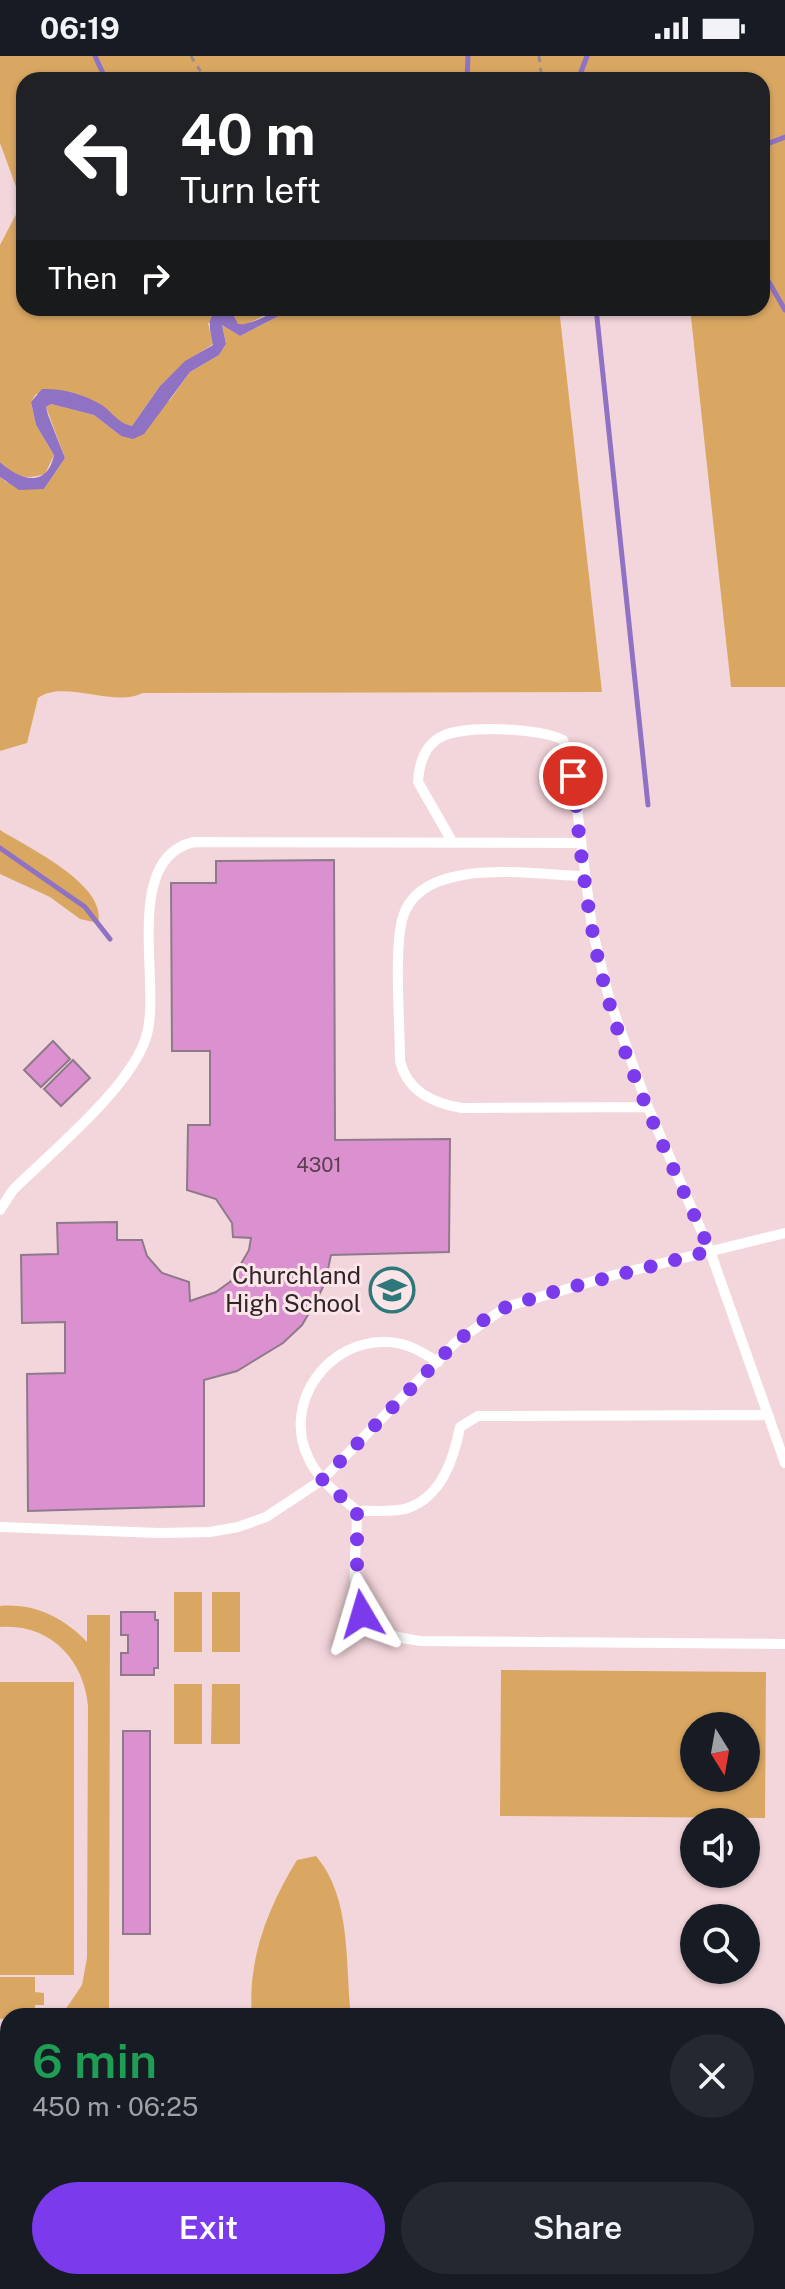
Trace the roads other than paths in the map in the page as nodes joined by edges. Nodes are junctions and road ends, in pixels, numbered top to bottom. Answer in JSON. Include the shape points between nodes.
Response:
{"nodes":[{"id":1,"x":453,"y":843,"type":"junction"},
{"id":2,"x":580,"y":843,"type":"junction"},
{"id":3,"x":584,"y":876,"type":"junction"},
{"id":4,"x":648,"y":1107,"type":"junction"},
{"id":5,"x":0,"y":1210,"type":"edge"},
{"id":6,"x":785,"y":1233,"type":"edge"},
{"id":7,"x":710,"y":1251,"type":"junction"},
{"id":8,"x":438,"y":1362,"type":"junction"},
{"id":9,"x":768,"y":1415,"type":"junction"},
{"id":10,"x":785,"y":1463,"type":"edge"},
{"id":11,"x":322,"y":1480,"type":"junction"},
{"id":12,"x":357,"y":1511,"type":"junction"},
{"id":13,"x":0,"y":1527,"type":"edge"},
{"id":14,"x":785,"y":1644,"type":"edge"}],
"edges":[{"from":1,"to":2,"type":"lane"},
{"from":1,"to":2,"type":"lane","via":[[418,782],[426,751],[439,738],[456,732],[539,731],[563,740],[569,753]]},
{"from":1,"to":5,"type":"lane","via":[[194,842],[171,852],[150,894],[150,1017],[139,1054],[116,1088],[13,1190]]},
{"from":2,"to":3,"type":"lane"},
{"from":3,"to":4,"type":"lane","via":[[609,998]]},
{"from":3,"to":4,"type":"lane","via":[[462,873],[442,878],[409,903],[400,940],[403,1074],[422,1094],[462,1108]]},
{"from":4,"to":7,"type":"lane"},
{"from":6,"to":7,"type":"lane"},
{"from":7,"to":8,"type":"lane","via":[[506,1307],[456,1342]]},
{"from":7,"to":9,"type":"lane"},
{"from":8,"to":11,"type":"lane"},
{"from":8,"to":11,"type":"lane","via":[[387,1341],[360,1345],[325,1366],[303,1401],[300,1428],[306,1455]]},
{"from":9,"to":10,"type":"lane"},
{"from":9,"to":12,"type":"lane","via":[[478,1416],[460,1427],[453,1460],[431,1491],[407,1508]]},
{"from":11,"to":12,"type":"lane"},
{"from":11,"to":13,"type":"lane","via":[[266,1517],[210,1532]]},
{"from":12,"to":14,"type":"lane","via":[[357,1600],[369,1625],[396,1639]]}]}
